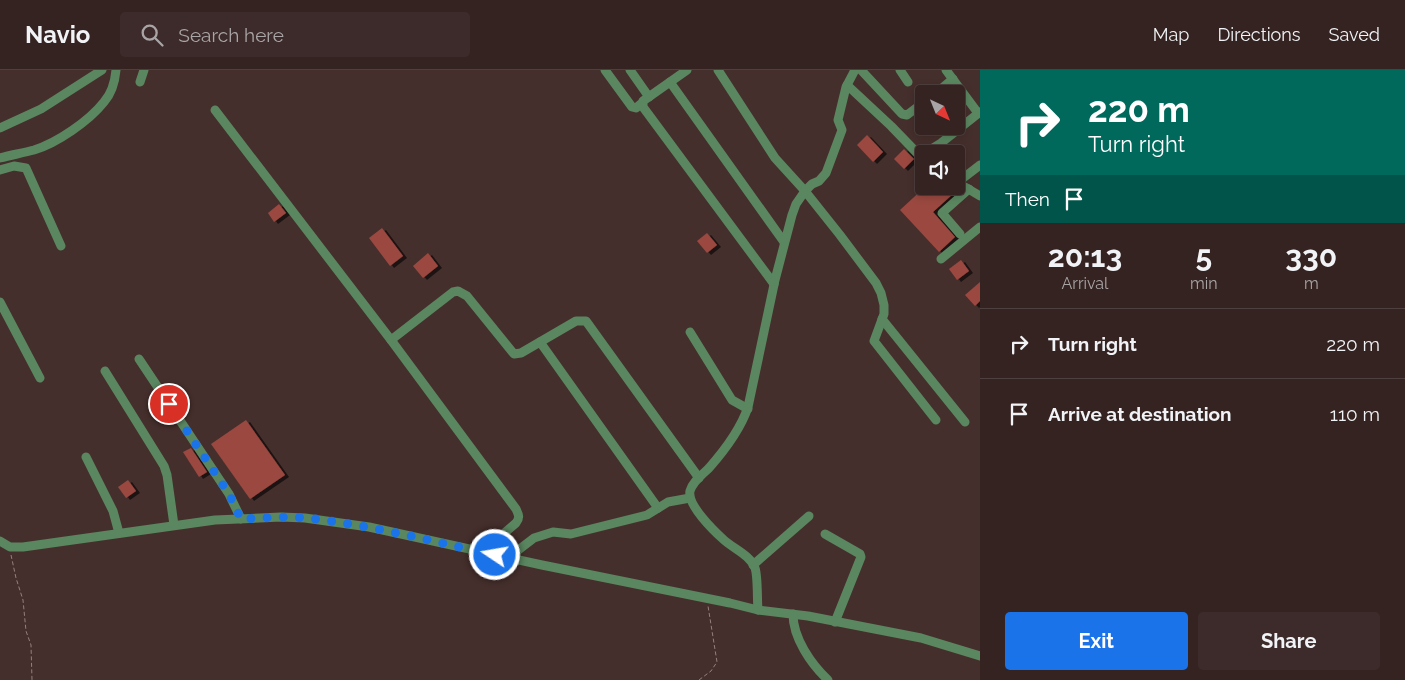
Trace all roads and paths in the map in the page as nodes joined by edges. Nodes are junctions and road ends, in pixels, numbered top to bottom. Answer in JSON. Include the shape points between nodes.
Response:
{"nodes":[{"id":1,"x":102,"y":70,"type":"edge"},
{"id":2,"x":116,"y":70,"type":"edge"},
{"id":3,"x":144,"y":70,"type":"edge"},
{"id":4,"x":605,"y":70,"type":"edge"},
{"id":5,"x":630,"y":70,"type":"edge"},
{"id":6,"x":686,"y":70,"type":"edge"},
{"id":7,"x":718,"y":70,"type":"edge"},
{"id":8,"x":855,"y":70,"type":"edge"},
{"id":9,"x":861,"y":70,"type":"edge"},
{"id":10,"x":900,"y":70,"type":"edge"},
{"id":11,"x":946,"y":70,"type":"edge"},
{"id":12,"x":676,"y":73,"type":"edge"},
{"id":13,"x":953,"y":79,"type":"junction"},
{"id":14,"x":140,"y":82,"type":"dead end"},
{"id":15,"x":670,"y":82,"type":"junction"},
{"id":16,"x":908,"y":82,"type":"dead end"},
{"id":17,"x":847,"y":85,"type":"junction"},
{"id":18,"x":946,"y":85,"type":"edge"},
{"id":19,"x":645,"y":100,"type":"junction"},
{"id":20,"x":915,"y":109,"type":"edge"},
{"id":21,"x":215,"y":110,"type":"dead end"},
{"id":22,"x":979,"y":112,"type":"edge"},
{"id":23,"x":0,"y":128,"type":"edge"},
{"id":24,"x":938,"y":145,"type":"edge"},
{"id":25,"x":915,"y":152,"type":"edge"},
{"id":26,"x":0,"y":158,"type":"edge"},
{"id":27,"x":980,"y":164,"type":"edge"},
{"id":28,"x":0,"y":170,"type":"edge"},
{"id":29,"x":965,"y":176,"type":"edge"},
{"id":30,"x":965,"y":187,"type":"edge"},
{"id":31,"x":969,"y":189,"type":"junction"},
{"id":32,"x":805,"y":191,"type":"junction"},
{"id":33,"x":980,"y":196,"type":"edge"},
{"id":34,"x":980,"y":228,"type":"edge"},
{"id":35,"x":960,"y":234,"type":"dead end"},
{"id":36,"x":784,"y":242,"type":"junction"},
{"id":37,"x":62,"y":246,"type":"dead end"},
{"id":38,"x":941,"y":258,"type":"dead end"},
{"id":39,"x":774,"y":284,"type":"junction"},
{"id":40,"x":0,"y":302,"type":"edge"},
{"id":41,"x":882,"y":319,"type":"junction"},
{"id":42,"x":690,"y":332,"type":"dead end"},
{"id":43,"x":390,"y":340,"type":"junction"},
{"id":44,"x":540,"y":342,"type":"junction"},
{"id":45,"x":139,"y":359,"type":"dead end"},
{"id":46,"x":105,"y":371,"type":"dead end"},
{"id":47,"x":40,"y":378,"type":"dead end"},
{"id":48,"x":748,"y":409,"type":"junction"},
{"id":49,"x":936,"y":420,"type":"dead end"},
{"id":50,"x":965,"y":422,"type":"dead end"},
{"id":51,"x":86,"y":457,"type":"dead end"},
{"id":52,"x":699,"y":478,"type":"junction"},
{"id":53,"x":690,"y":498,"type":"junction"},
{"id":54,"x":658,"y":508,"type":"junction"},
{"id":55,"x":808,"y":516,"type":"dead end"},
{"id":56,"x":241,"y":519,"type":"junction"},
{"id":57,"x":174,"y":525,"type":"junction"},
{"id":58,"x":119,"y":533,"type":"junction"},
{"id":59,"x":824,"y":534,"type":"dead end"},
{"id":60,"x":0,"y":541,"type":"edge"},
{"id":61,"x":10,"y":547,"type":"junction"},
{"id":62,"x":482,"y":552,"type":"junction"},
{"id":63,"x":508,"y":558,"type":"junction"},
{"id":64,"x":753,"y":565,"type":"junction"},
{"id":65,"x":707,"y":598,"type":"junction"},
{"id":66,"x":758,"y":610,"type":"junction"},
{"id":67,"x":793,"y":614,"type":"junction"},
{"id":68,"x":835,"y":622,"type":"junction"},
{"id":69,"x":980,"y":656,"type":"edge"},
{"id":70,"x":32,"y":680,"type":"edge"},
{"id":71,"x":700,"y":680,"type":"edge"},
{"id":72,"x":828,"y":680,"type":"edge"}],
"edges":[{"from":1,"to":23,"type":"street","via":[[41,109]]},
{"from":2,"to":26,"type":"street","via":[[104,102],[82,123],[34,150]]},
{"from":3,"to":14,"type":"street"},
{"from":4,"to":19,"type":"street","via":[[632,107],[636,108]]},
{"from":5,"to":19,"type":"street"},
{"from":6,"to":12,"type":"street"},
{"from":7,"to":32,"type":"street","via":[[775,158]]},
{"from":8,"to":17,"type":"street"},
{"from":9,"to":20,"type":"street","via":[[902,114],[907,115]]},
{"from":10,"to":16,"type":"street"},
{"from":11,"to":13,"type":"street"},
{"from":12,"to":15,"type":"street"},
{"from":13,"to":18,"type":"street"},
{"from":13,"to":22,"type":"street"},
{"from":15,"to":19,"type":"street"},
{"from":15,"to":36,"type":"street"},
{"from":17,"to":25,"type":"street"},
{"from":17,"to":32,"type":"street","via":[[838,120],[842,130],[834,154],[826,173]]},
{"from":19,"to":39,"type":"street"},
{"from":21,"to":43,"type":"street"},
{"from":22,"to":24,"type":"street"},
{"from":27,"to":29,"type":"street"},
{"from":28,"to":37,"type":"street","via":[[14,166],[26,168]]},
{"from":30,"to":31,"type":"street"},
{"from":31,"to":33,"type":"street"},
{"from":31,"to":35,"type":"street","via":[[942,213]]},
{"from":32,"to":36,"type":"street","via":[[796,204]]},
{"from":32,"to":41,"type":"street","via":[[876,283],[884,305]]},
{"from":34,"to":38,"type":"street"},
{"from":36,"to":39,"type":"street"},
{"from":39,"to":48,"type":"street"},
{"from":40,"to":47,"type":"street"},
{"from":41,"to":49,"type":"street","via":[[874,338],[876,344]]},
{"from":41,"to":50,"type":"street"},
{"from":42,"to":48,"type":"street","via":[[732,400]]},
{"from":43,"to":44,"type":"street","via":[[458,291],[467,296],[514,354]]},
{"from":43,"to":62,"type":"street","via":[[519,515],[516,523]]},
{"from":44,"to":52,"type":"street","via":[[576,322],[589,322]]},
{"from":44,"to":54,"type":"street"},
{"from":45,"to":56,"type":"street","via":[[229,494]]},
{"from":46,"to":57,"type":"street","via":[[164,466]]},
{"from":48,"to":52,"type":"street","via":[[744,421]]},
{"from":51,"to":58,"type":"street","via":[[113,511]]},
{"from":52,"to":53,"type":"street","via":[[694,482]]},
{"from":53,"to":54,"type":"street","via":[[668,502]]},
{"from":53,"to":64,"type":"street","via":[[725,541]]},
{"from":54,"to":63,"type":"street","via":[[647,515],[572,534],[553,532],[534,538]]},
{"from":55,"to":64,"type":"street"},
{"from":56,"to":57,"type":"street"},
{"from":56,"to":62,"type":"street","via":[[305,518],[369,527]]},
{"from":57,"to":58,"type":"street"},
{"from":58,"to":61,"type":"street"},
{"from":59,"to":68,"type":"street","via":[[859,552],[860,557]]},
{"from":60,"to":61,"type":"street"},
{"from":61,"to":70,"type":"path","via":[[31,645]]},
{"from":62,"to":63,"type":"street"},
{"from":63,"to":65,"type":"street"},
{"from":64,"to":66,"type":"street"},
{"from":65,"to":66,"type":"street"},
{"from":65,"to":71,"type":"path","via":[[717,662]]},
{"from":66,"to":67,"type":"street"},
{"from":67,"to":68,"type":"street"},
{"from":67,"to":72,"type":"street","via":[[801,644]]},
{"from":68,"to":69,"type":"street","via":[[921,638]]}]}
